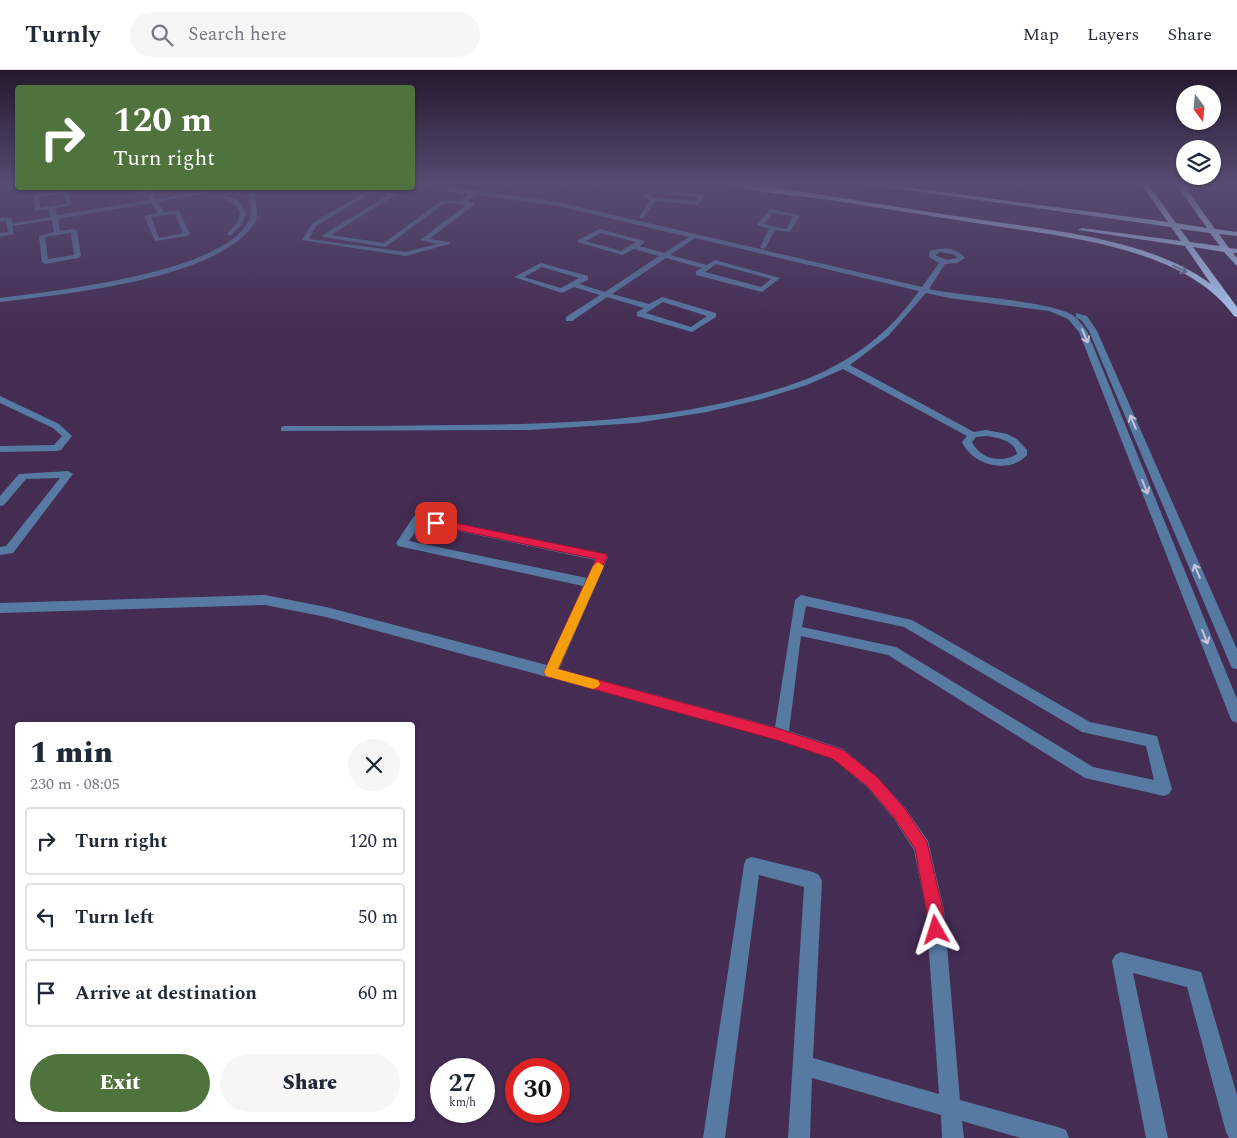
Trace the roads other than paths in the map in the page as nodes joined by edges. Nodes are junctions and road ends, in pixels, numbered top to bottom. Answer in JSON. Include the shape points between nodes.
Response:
{"nodes":[{"id":1,"x":58,"y":234,"type":"edge"},
{"id":2,"x":74,"y":234,"type":"edge"},
{"id":3,"x":155,"y":234,"type":"edge"},
{"id":4,"x":186,"y":234,"type":"edge"},
{"id":5,"x":229,"y":234,"type":"edge"},
{"id":6,"x":240,"y":234,"type":"edge"},
{"id":7,"x":309,"y":234,"type":"edge"},
{"id":8,"x":329,"y":234,"type":"edge"},
{"id":9,"x":400,"y":234,"type":"edge"},
{"id":10,"x":431,"y":234,"type":"edge"},
{"id":11,"x":595,"y":234,"type":"edge"},
{"id":12,"x":611,"y":234,"type":"edge"},
{"id":13,"x":691,"y":234,"type":"edge"},
{"id":14,"x":708,"y":234,"type":"edge"},
{"id":15,"x":770,"y":234,"type":"edge"},
{"id":16,"x":1058,"y":234,"type":"edge"},
{"id":17,"x":1110,"y":234,"type":"edge"},
{"id":18,"x":1180,"y":234,"type":"edge"},
{"id":19,"x":1216,"y":234,"type":"edge"},
{"id":20,"x":696,"y":235,"type":"junction"},
{"id":21,"x":633,"y":247,"type":"junction"},
{"id":22,"x":763,"y":247,"type":"junction"},
{"id":23,"x":1237,"y":251,"type":"edge"},
{"id":24,"x":666,"y":256,"type":"junction"},
{"id":25,"x":944,"y":262,"type":"dead end"},
{"id":26,"x":1237,"y":264,"type":"edge"},
{"id":27,"x":708,"y":267,"type":"junction"},
{"id":28,"x":574,"y":284,"type":"junction"},
{"id":29,"x":926,"y":288,"type":"junction"},
{"id":30,"x":0,"y":294,"type":"edge"},
{"id":31,"x":607,"y":294,"type":"junction"},
{"id":32,"x":0,"y":300,"type":"edge"},
{"id":33,"x":1229,"y":303,"type":"junction"},
{"id":34,"x":650,"y":307,"type":"junction"},
{"id":35,"x":1237,"y":314,"type":"edge"},
{"id":36,"x":569,"y":319,"type":"dead end"},
{"id":37,"x":843,"y":365,"type":"junction"},
{"id":38,"x":0,"y":399,"type":"edge"},
{"id":39,"x":284,"y":429,"type":"dead end"},
{"id":40,"x":973,"y":434,"type":"junction"},
{"id":41,"x":0,"y":449,"type":"edge"},
{"id":42,"x":0,"y":503,"type":"edge"},
{"id":43,"x":0,"y":551,"type":"edge"},
{"id":44,"x":589,"y":583,"type":"dead end"},
{"id":45,"x":0,"y":608,"type":"edge"},
{"id":46,"x":795,"y":630,"type":"junction"},
{"id":47,"x":1237,"y":664,"type":"edge"},
{"id":48,"x":551,"y":672,"type":"junction"},
{"id":49,"x":1237,"y":717,"type":"edge"},
{"id":50,"x":780,"y":735,"type":"junction"},
{"id":51,"x":803,"y":1065,"type":"junction"},
{"id":52,"x":951,"y":1107,"type":"junction"},
{"id":53,"x":1237,"y":1132,"type":"edge"},
{"id":54,"x":714,"y":1138,"type":"edge"},
{"id":55,"x":799,"y":1138,"type":"edge"},
{"id":56,"x":953,"y":1138,"type":"edge"},
{"id":57,"x":1058,"y":1138,"type":"edge"},
{"id":58,"x":1157,"y":1138,"type":"edge"}],
"edges":[{"from":1,"to":2,"type":"street","via":[[42,236],[45,262],[78,256]]},
{"from":3,"to":4,"type":"street","via":[[157,240]]},
{"from":5,"to":30,"type":"street","via":[[188,257],[120,278]]},
{"from":6,"to":32,"type":"street","via":[[222,248],[199,259],[128,280]]},
{"from":7,"to":10,"type":"street","via":[[305,240],[406,254],[447,243],[423,240]]},
{"from":8,"to":9,"type":"street","via":[[325,236],[385,245]]},
{"from":11,"to":21,"type":"street","via":[[580,242],[622,253]]},
{"from":12,"to":21,"type":"street","via":[[642,242]]},
{"from":13,"to":20,"type":"street"},
{"from":14,"to":22,"type":"street"},
{"from":15,"to":22,"type":"street"},
{"from":16,"to":33,"type":"highway","one_way":true,"via":[[1167,262],[1196,277]]},
{"from":17,"to":23,"type":"highway"},
{"from":18,"to":33,"type":"highway"},
{"from":19,"to":26,"type":"highway"},
{"from":20,"to":24,"type":"street"},
{"from":20,"to":29,"type":"street"},
{"from":21,"to":24,"type":"street"},
{"from":22,"to":29,"type":"street"},
{"from":24,"to":27,"type":"street"},
{"from":24,"to":31,"type":"street"},
{"from":25,"to":29,"type":"street"},
{"from":27,"to":27,"type":"street","via":[[715,262],[776,278],[762,290],[699,273]]},
{"from":28,"to":28,"type":"street","via":[[585,278],[541,265],[518,277],[562,291]]},
{"from":28,"to":31,"type":"street"},
{"from":29,"to":37,"type":"street","via":[[892,328]]},
{"from":47,"to":29,"type":"street","one_way":true,"via":[[1094,331],[1084,318],[1046,303]]},
{"from":29,"to":49,"type":"street","one_way":true,"via":[[976,300],[1050,309],[1071,317],[1079,324]]},
{"from":31,"to":34,"type":"street"},
{"from":31,"to":36,"type":"street"},
{"from":33,"to":35,"type":"highway"},
{"from":34,"to":34,"type":"street","via":[[640,314],[692,330],[713,315],[662,299]]},
{"from":37,"to":39,"type":"street","via":[[782,391],[672,417],[618,424],[561,428]]},
{"from":37,"to":40,"type":"street"},
{"from":38,"to":41,"type":"street","via":[[56,426],[67,436],[58,448]]},
{"from":40,"to":40,"type":"street","via":[[969,446],[986,459],[1009,462],[1022,455],[1018,444],[1007,437],[989,432]]},
{"from":42,"to":43,"type":"street","via":[[23,476],[68,474],[9,550]]},
{"from":44,"to":48,"type":"street","via":[[402,542],[418,519],[602,557]]},
{"from":45,"to":48,"type":"street","via":[[265,600],[326,612]]},
{"from":46,"to":46,"type":"street","via":[[891,651],[1090,773],[1164,789],[1152,741],[1087,728],[907,622],[801,600]]},
{"from":46,"to":50,"type":"street"},
{"from":48,"to":50,"type":"street"},
{"from":50,"to":52,"type":"street","via":[[838,754],[872,782],[900,814],[922,847],[935,910]]},
{"from":51,"to":52,"type":"street"},
{"from":51,"to":54,"type":"street","via":[[813,881],[752,866]]},
{"from":51,"to":55,"type":"street"},
{"from":52,"to":56,"type":"street"},
{"from":52,"to":57,"type":"street"},
{"from":53,"to":58,"type":"street","via":[[1194,979],[1121,961]]}]}
